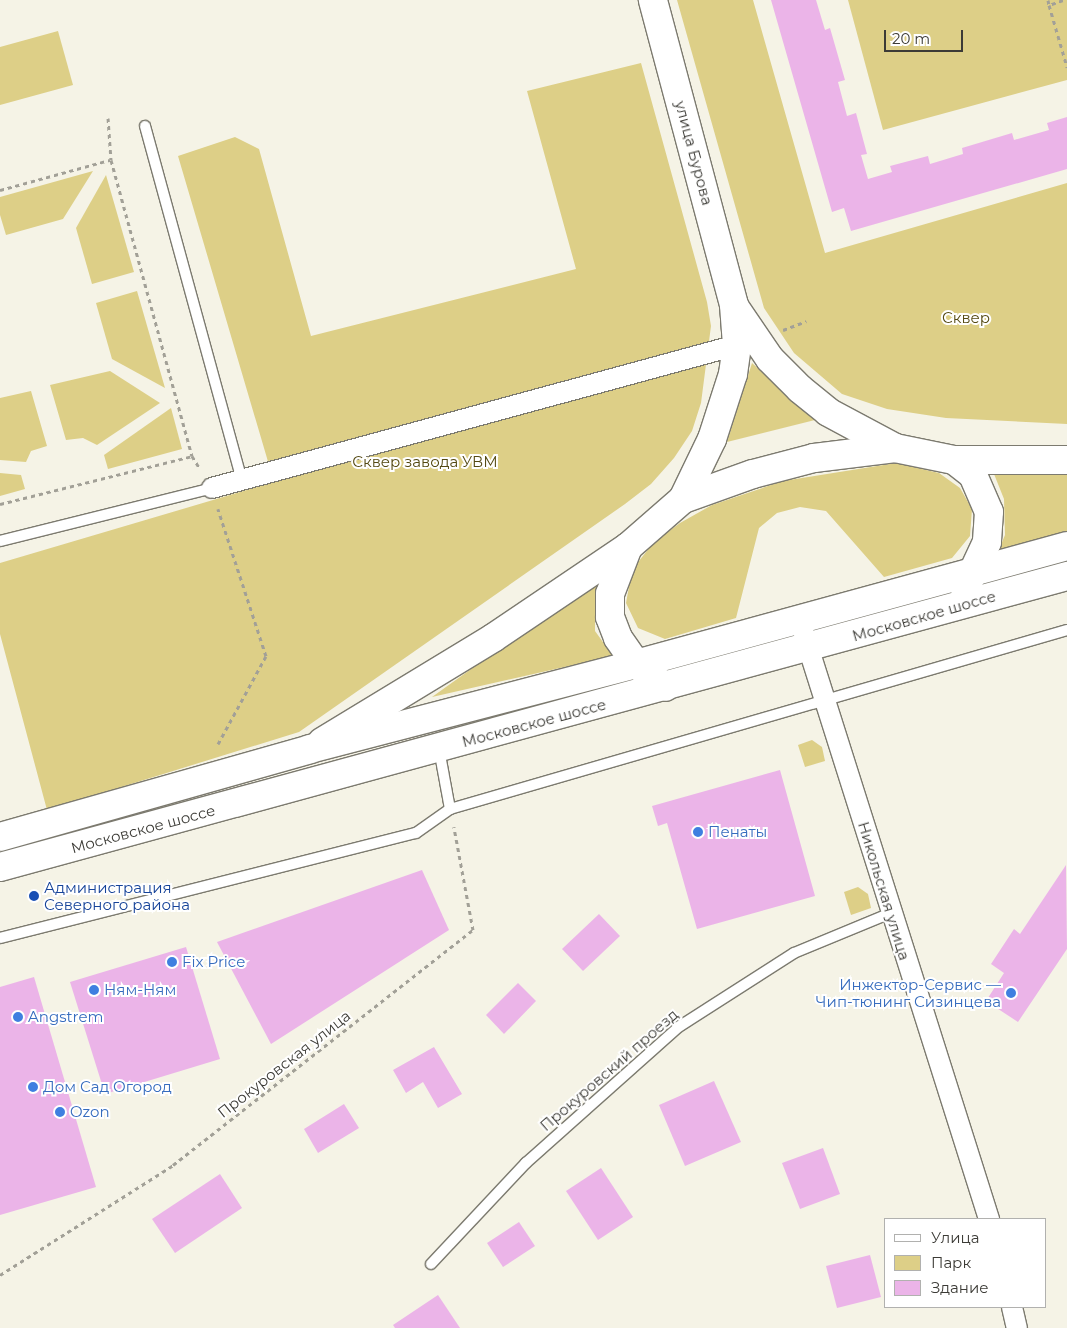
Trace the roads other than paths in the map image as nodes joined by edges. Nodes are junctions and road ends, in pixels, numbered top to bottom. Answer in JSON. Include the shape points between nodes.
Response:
{"nodes":[{"id":1,"x":654,"y":0,"type":"edge"},
{"id":2,"x":145,"y":126,"type":"dead end"},
{"id":3,"x":734,"y":305,"type":"junction"},
{"id":4,"x":737,"y":345,"type":"junction"},
{"id":5,"x":895,"y":448,"type":"junction"},
{"id":6,"x":954,"y":460,"type":"junction"},
{"id":7,"x":1067,"y":460,"type":"edge"},
{"id":8,"x":242,"y":481,"type":"junction"},
{"id":9,"x":212,"y":488,"type":"joint"},
{"id":10,"x":683,"y":500,"type":"junction"},
{"id":11,"x":0,"y":540,"type":"edge"},
{"id":12,"x":1067,"y":546,"type":"edge"},
{"id":13,"x":628,"y":547,"type":"junction"},
{"id":14,"x":974,"y":573,"type":"junction"},
{"id":15,"x":1067,"y":576,"type":"edge"},
{"id":16,"x":955,"y":608,"type":"junction"},
{"id":17,"x":800,"y":620,"type":"junction"},
{"id":18,"x":1067,"y":630,"type":"edge"},
{"id":19,"x":808,"y":648,"type":"junction"},
{"id":20,"x":636,"y":664,"type":"junction"},
{"id":21,"x":665,"y":687,"type":"junction"},
{"id":22,"x":825,"y":701,"type":"junction"},
{"id":23,"x":310,"y":749,"type":"junction"},
{"id":24,"x":439,"y":749,"type":"junction"},
{"id":25,"x":450,"y":809,"type":"junction"},
{"id":26,"x":0,"y":837,"type":"edge"},
{"id":27,"x":0,"y":867,"type":"edge"},
{"id":28,"x":891,"y":912,"type":"junction"},
{"id":29,"x":0,"y":938,"type":"edge"},
{"id":30,"x":989,"y":1218,"type":"edge"},
{"id":31,"x":431,"y":1264,"type":"dead end"},
{"id":32,"x":1012,"y":1308,"type":"edge"},
{"id":33,"x":1017,"y":1328,"type":"edge"}],
"edges":[{"from":1,"to":3,"type":"main road","name":"улица Бурова"},
{"from":2,"to":8,"type":"lane"},
{"from":3,"to":4,"type":"main road"},
{"from":3,"to":5,"type":"main road","via":[[770,360],[800,389],[828,412]]},
{"from":4,"to":8,"type":"street"},
{"from":4,"to":10,"type":"main road","via":[[725,407]]},
{"from":5,"to":6,"type":"main road"},
{"from":5,"to":10,"type":"main road","via":[[814,458],[753,474]]},
{"from":6,"to":7,"type":"main road"},
{"from":6,"to":14,"type":"main road","via":[[973,475],[988,512],[987,542]]},
{"from":8,"to":9,"type":"street"},
{"from":9,"to":11,"type":"lane"},
{"from":10,"to":13,"type":"main road"},
{"from":12,"to":14,"type":"main road","name":"Московское шоссе"},
{"from":13,"to":20,"type":"main road","via":[[610,594],[610,617],[618,638]]},
{"from":13,"to":23,"type":"main road","via":[[493,638]]},
{"from":14,"to":16,"type":"main road"},
{"from":14,"to":17,"type":"main road","name":"Московское шоссе"},
{"from":15,"to":16,"type":"main road","name":"Московское шоссе"},
{"from":16,"to":19,"type":"main road","name":"Московское шоссе"},
{"from":17,"to":19,"type":"street","name":"Никольская улица"},
{"from":17,"to":20,"type":"main road","name":"Московское шоссе"},
{"from":18,"to":22,"type":"lane"},
{"from":19,"to":21,"type":"main road","name":"Московское шоссе"},
{"from":19,"to":22,"type":"street","name":"Никольская улица"},
{"from":20,"to":21,"type":"main road"},
{"from":20,"to":23,"type":"main road","name":"Московское шоссе"},
{"from":21,"to":24,"type":"main road","name":"Московское шоссе"},
{"from":22,"to":25,"type":"lane"},
{"from":22,"to":28,"type":"street","name":"Никольская улица"},
{"from":23,"to":26,"type":"main road","name":"Московское шоссе"},
{"from":24,"to":25,"type":"lane"},
{"from":24,"to":27,"type":"main road","name":"Московское шоссе"},
{"from":25,"to":29,"type":"lane","via":[[416,833]]},
{"from":28,"to":30,"type":"street","name":"Никольская улица"},
{"from":28,"to":31,"type":"lane","name":"Прокуровский проезд","via":[[794,953],[680,1026],[526,1163]]},
{"from":32,"to":33,"type":"street"}]}
